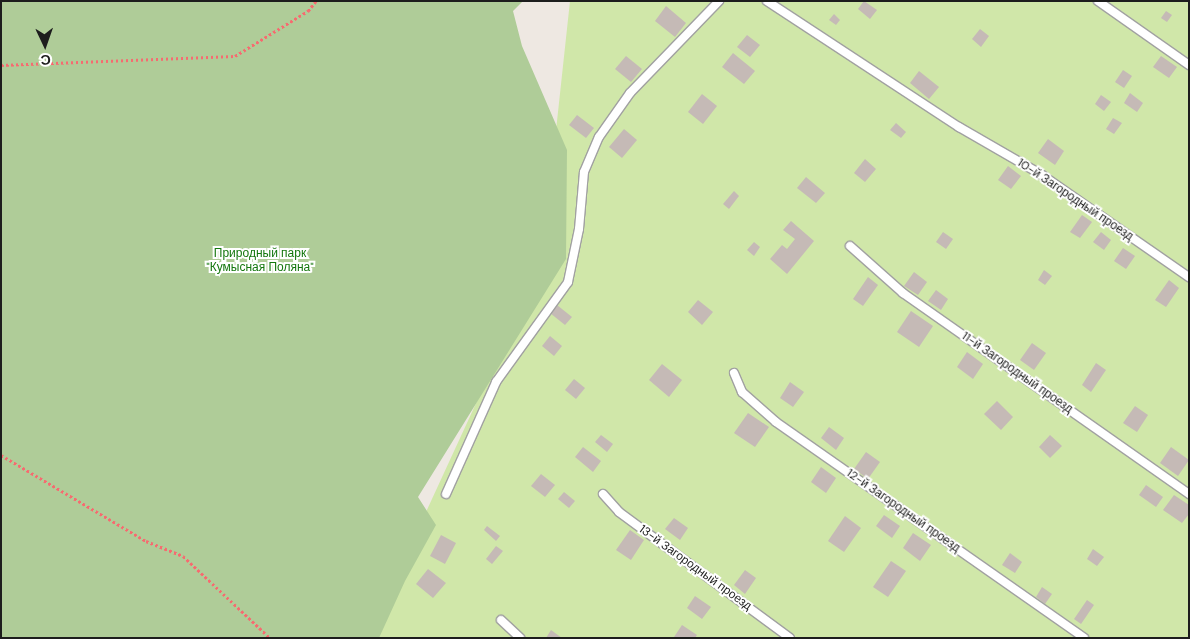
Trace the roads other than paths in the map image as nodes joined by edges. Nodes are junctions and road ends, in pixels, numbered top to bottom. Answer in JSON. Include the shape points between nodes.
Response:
{"nodes":[{"id":1,"x":719,"y":1,"type":"edge"},
{"id":2,"x":767,"y":1,"type":"edge"},
{"id":3,"x":1098,"y":1,"type":"edge"},
{"id":4,"x":1189,"y":65,"type":"edge"},
{"id":5,"x":850,"y":246,"type":"dead end"},
{"id":6,"x":1189,"y":277,"type":"edge"},
{"id":7,"x":734,"y":373,"type":"dead end"},
{"id":8,"x":446,"y":494,"type":"dead end"},
{"id":9,"x":603,"y":494,"type":"dead end"},
{"id":10,"x":1189,"y":494,"type":"edge"},
{"id":11,"x":501,"y":620,"type":"dead end"},
{"id":12,"x":520,"y":638,"type":"edge"},
{"id":13,"x":790,"y":638,"type":"edge"},
{"id":14,"x":1084,"y":638,"type":"edge"}],
"edges":[{"from":1,"to":8,"type":"lane","via":[[630,93],[599,137],[584,172],[579,229],[568,282],[496,382]]},
{"from":2,"to":6,"type":"lane","name":"10-й Загородный проезд","via":[[959,126],[1042,175]]},
{"from":3,"to":4,"type":"lane"},
{"from":5,"to":10,"type":"lane","name":"11-й Загородный проезд","via":[[903,294]]},
{"from":7,"to":14,"type":"lane","name":"12-й Загородный проезд","via":[[742,392],[776,422]]},
{"from":9,"to":13,"type":"lane","name":"13-й Загородный проезд","via":[[619,512]]},
{"from":11,"to":12,"type":"lane"}]}
